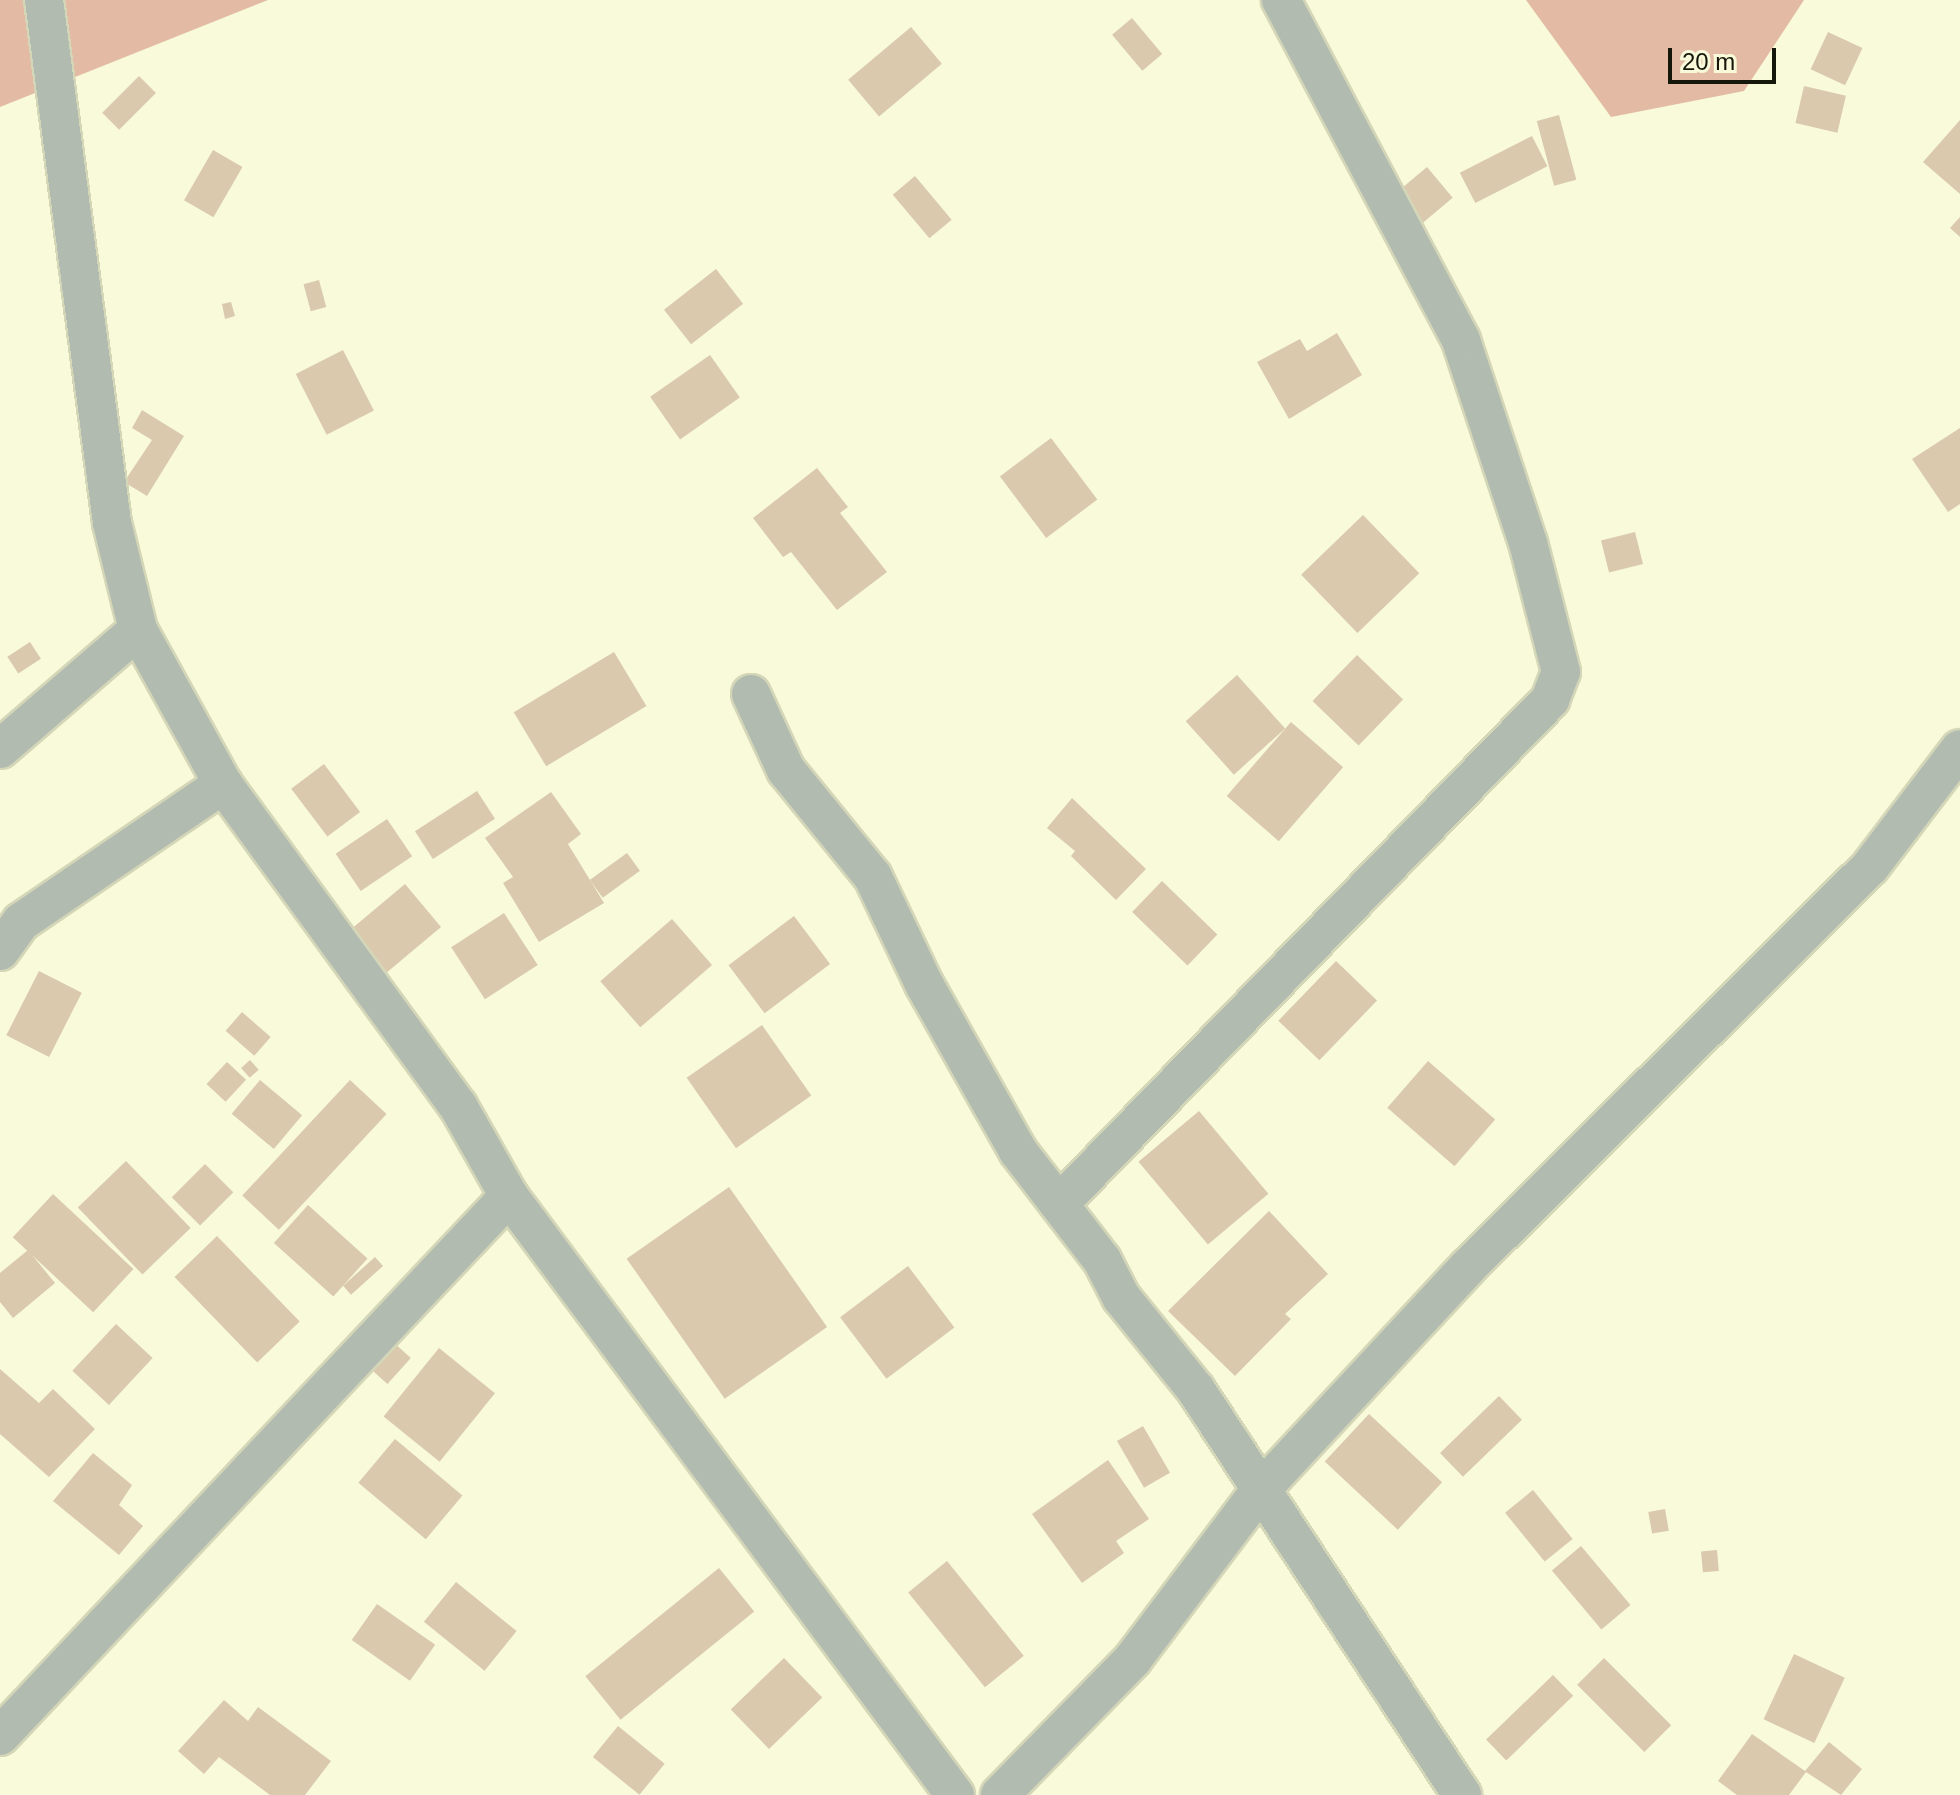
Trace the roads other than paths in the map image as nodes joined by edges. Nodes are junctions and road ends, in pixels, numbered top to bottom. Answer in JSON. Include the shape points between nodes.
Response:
{"nodes":[{"id":1,"x":44,"y":0,"type":"edge"},
{"id":2,"x":1281,"y":0,"type":"edge"},
{"id":3,"x":138,"y":630,"type":"junction"},
{"id":4,"x":751,"y":694,"type":"dead end"},
{"id":5,"x":0,"y":749,"type":"edge"},
{"id":6,"x":1960,"y":749,"type":"edge"},
{"id":7,"x":223,"y":784,"type":"junction"},
{"id":8,"x":0,"y":951,"type":"edge"},
{"id":9,"x":509,"y":1196,"type":"junction"},
{"id":10,"x":1059,"y":1204,"type":"junction"},
{"id":11,"x":1259,"y":1492,"type":"junction"},
{"id":12,"x":0,"y":1736,"type":"edge"},
{"id":13,"x":955,"y":1795,"type":"edge"},
{"id":14,"x":1000,"y":1795,"type":"edge"},
{"id":15,"x":1462,"y":1795,"type":"edge"}],
"edges":[{"from":1,"to":3,"type":"street","via":[[112,523]]},
{"from":2,"to":10,"type":"street","via":[[1461,340],[1528,543],[1561,672],[1550,700]]},
{"from":3,"to":5,"type":"street"},
{"from":3,"to":7,"type":"street"},
{"from":4,"to":10,"type":"street","via":[[786,770],[873,877],[924,984],[1018,1151]]},
{"from":6,"to":11,"type":"street","via":[[1870,867],[1479,1256]]},
{"from":7,"to":8,"type":"street","via":[[21,922]]},
{"from":7,"to":9,"type":"street","via":[[458,1106]]},
{"from":9,"to":12,"type":"street"},
{"from":9,"to":13,"type":"street"},
{"from":10,"to":11,"type":"street","via":[[1102,1260],[1121,1297],[1196,1390]]},
{"from":11,"to":14,"type":"street","via":[[1133,1659]]},
{"from":11,"to":15,"type":"street"}]}
